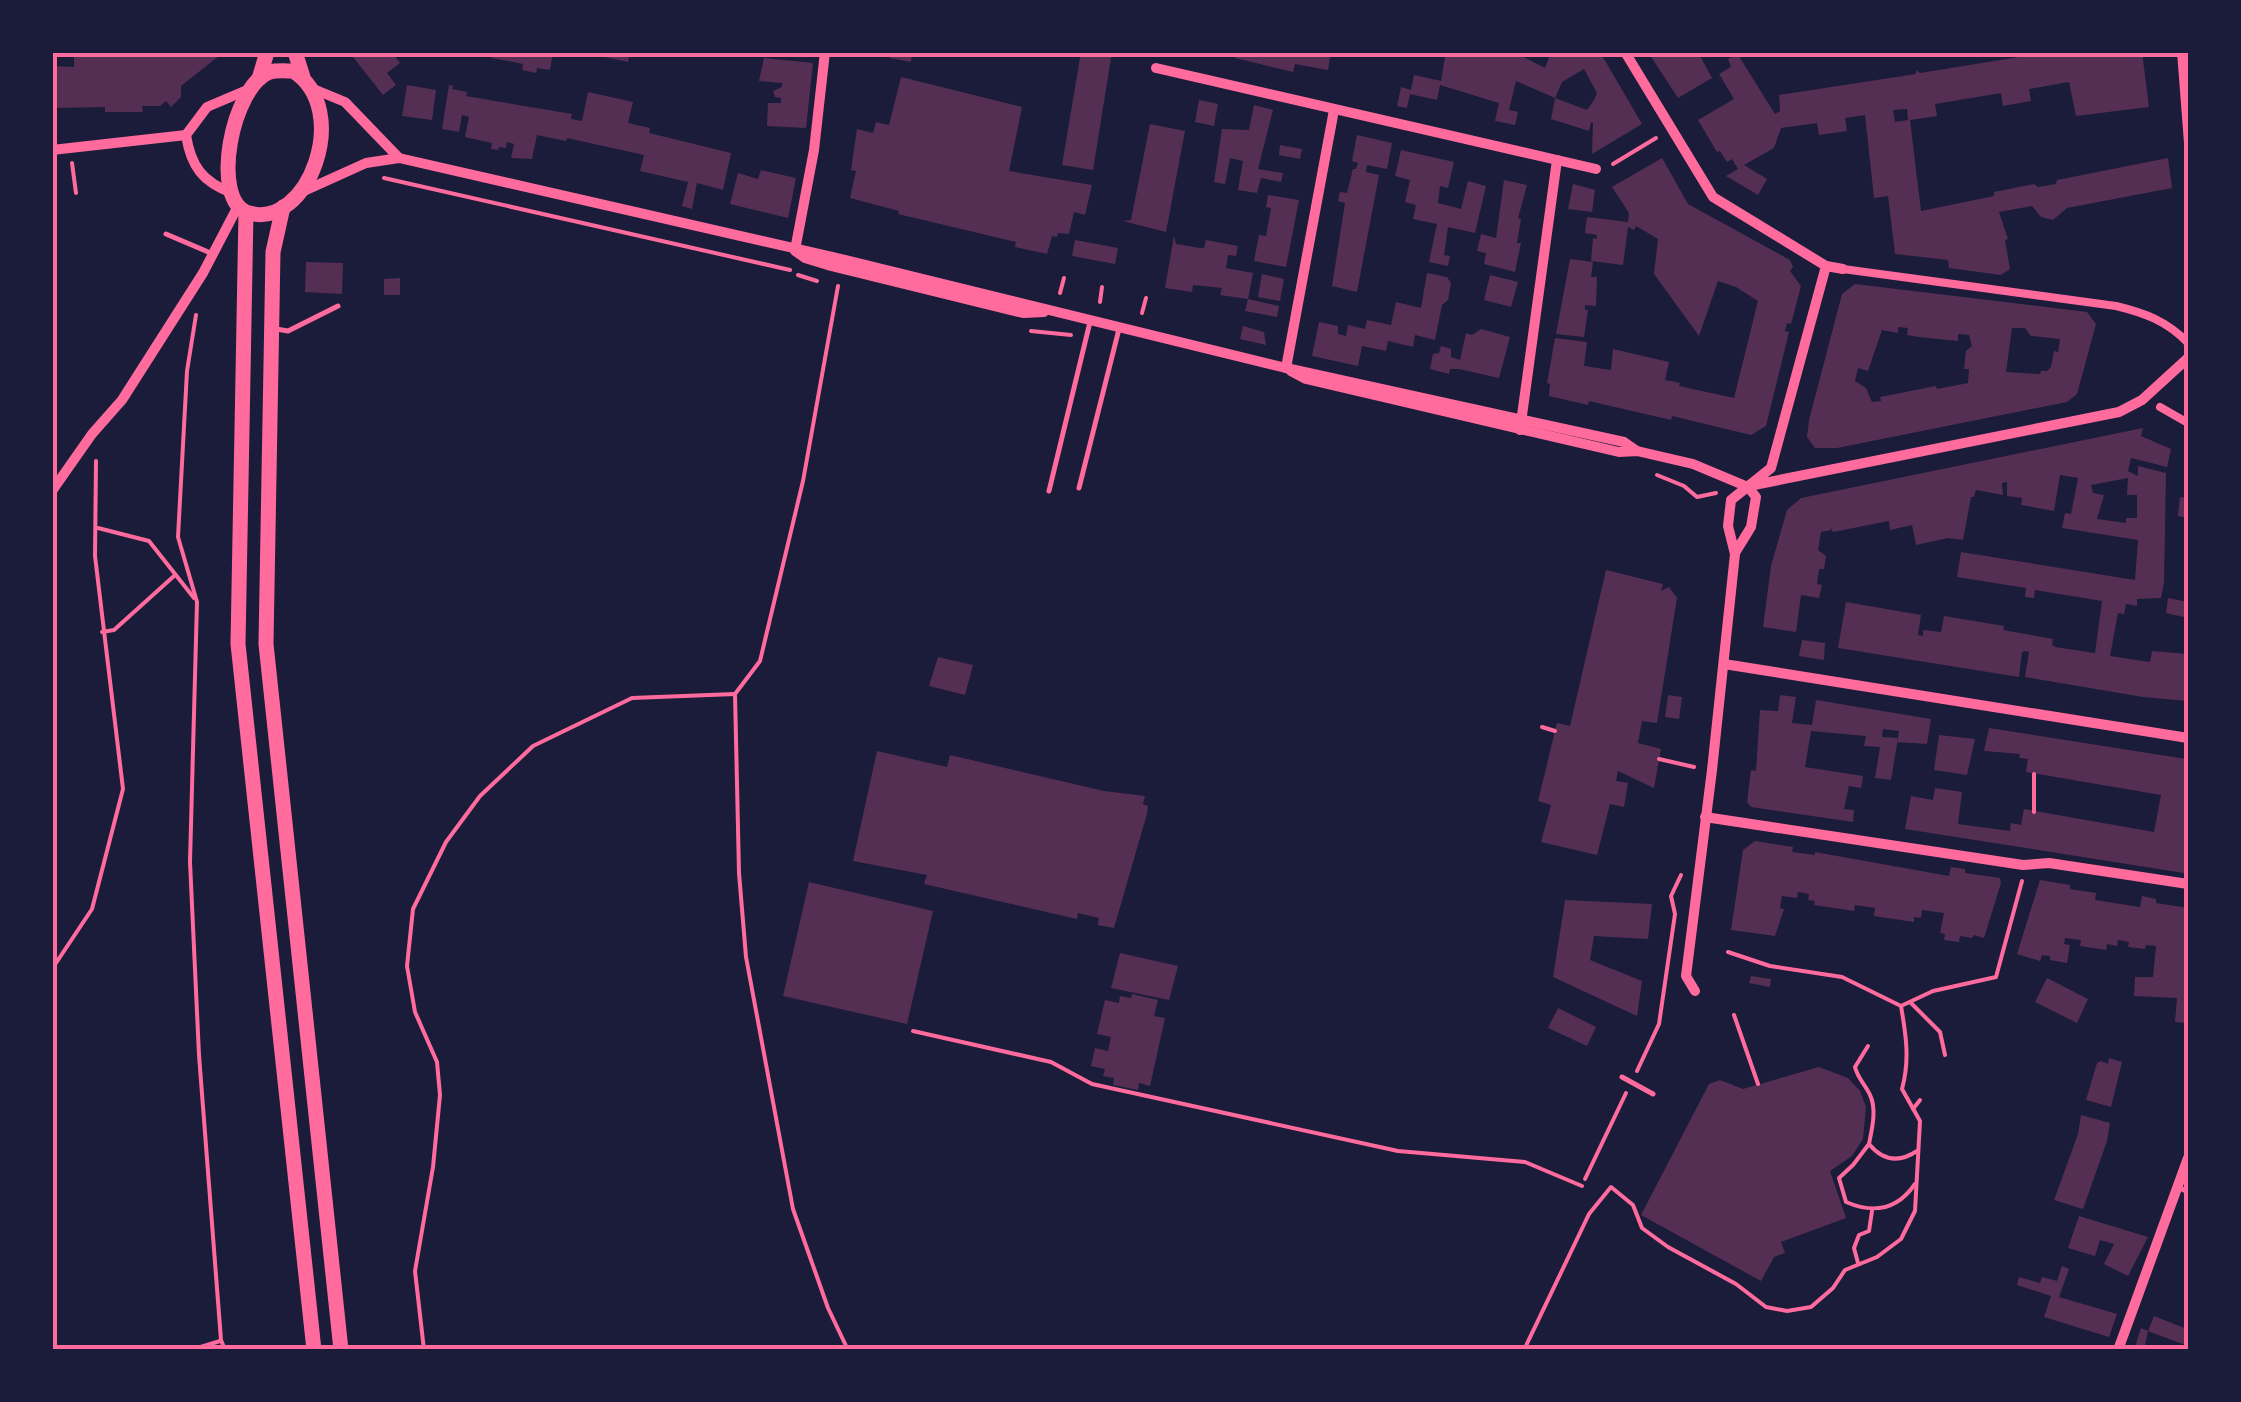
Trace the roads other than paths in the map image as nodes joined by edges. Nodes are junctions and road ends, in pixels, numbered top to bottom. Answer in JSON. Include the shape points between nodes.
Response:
{"nodes":[{"id":1,"x":268,"y":52,"type":"edge"},
{"id":2,"x":295,"y":52,"type":"edge"},
{"id":3,"x":1625,"y":52,"type":"edge"},
{"id":4,"x":2181,"y":52,"type":"edge"},
{"id":5,"x":825,"y":56,"type":"edge"},
{"id":6,"x":1156,"y":68,"type":"dead end"},
{"id":7,"x":307,"y":82,"type":"junction"},
{"id":8,"x":253,"y":84,"type":"junction"},
{"id":9,"x":1334,"y":110,"type":"junction"},
{"id":10,"x":186,"y":136,"type":"junction"},
{"id":11,"x":2188,"y":143,"type":"edge"},
{"id":12,"x":52,"y":150,"type":"edge"},
{"id":13,"x":400,"y":158,"type":"junction"},
{"id":14,"x":1557,"y":160,"type":"junction"},
{"id":15,"x":1599,"y":170,"type":"road end"},
{"id":16,"x":298,"y":194,"type":"junction"},
{"id":17,"x":239,"y":204,"type":"junction"},
{"id":18,"x":283,"y":207,"type":"junction"},
{"id":19,"x":166,"y":234,"type":"dead end"},
{"id":20,"x":794,"y":250,"type":"junction"},
{"id":21,"x":213,"y":254,"type":"junction"},
{"id":22,"x":1826,"y":266,"type":"junction"},
{"id":23,"x":1843,"y":269,"type":"joint"},
{"id":24,"x":338,"y":306,"type":"dead end"},
{"id":25,"x":1090,"y":322,"type":"junction"},
{"id":26,"x":273,"y":329,"type":"junction"},
{"id":27,"x":1119,"y":329,"type":"junction"},
{"id":28,"x":2188,"y":343,"type":"edge"},
{"id":29,"x":2188,"y":358,"type":"edge"},
{"id":30,"x":1286,"y":368,"type":"junction"},
{"id":31,"x":2160,"y":407,"type":"dead end"},
{"id":32,"x":2188,"y":423,"type":"edge"},
{"id":33,"x":1521,"y":425,"type":"junction"},
{"id":34,"x":1748,"y":486,"type":"junction"},
{"id":35,"x":1078,"y":488,"type":"dead end"},
{"id":36,"x":52,"y":491,"type":"edge"},
{"id":37,"x":1049,"y":491,"type":"dead end"},
{"id":38,"x":1735,"y":554,"type":"junction"},
{"id":39,"x":1724,"y":664,"type":"junction"},
{"id":40,"x":2188,"y":738,"type":"edge"},
{"id":41,"x":1705,"y":817,"type":"junction"},
{"id":42,"x":2188,"y":884,"type":"edge"},
{"id":43,"x":1695,"y":991,"type":"dead end"},
{"id":44,"x":1622,"y":1077,"type":"dead end"},
{"id":45,"x":1653,"y":1094,"type":"dead end"},
{"id":46,"x":2188,"y":1158,"type":"edge"},
{"id":47,"x":2183,"y":1190,"type":"edge"},
{"id":48,"x":314,"y":1350,"type":"edge"},
{"id":49,"x":341,"y":1350,"type":"edge"},
{"id":50,"x":2118,"y":1350,"type":"edge"}],
"edges":[{"from":1,"to":8,"type":"main road"},
{"from":2,"to":7,"type":"main road"},
{"from":3,"to":22,"type":"street","via":[[1713,197]]},
{"from":4,"to":11,"type":"street"},
{"from":5,"to":20,"type":"street"},
{"from":6,"to":9,"type":"street"},
{"from":7,"to":8,"type":"main road","via":[[281,71]]},
{"from":7,"to":13,"type":"street","via":[[346,102]]},
{"from":7,"to":16,"type":"main road","via":[[324,132],[318,162]]},
{"from":8,"to":10,"type":"street","via":[[207,107]]},
{"from":8,"to":17,"type":"main road","via":[[229,142]]},
{"from":9,"to":14,"type":"street"},
{"from":9,"to":30,"type":"street"},
{"from":10,"to":12,"type":"street"},
{"from":10,"to":17,"type":"street","via":[[188,153],[210,184]]},
{"from":13,"to":16,"type":"street","via":[[366,164]]},
{"from":13,"to":20,"type":"street"},
{"from":14,"to":15,"type":"street"},
{"from":14,"to":33,"type":"street"},
{"from":16,"to":18,"type":"main road"},
{"from":17,"to":18,"type":"main road","via":[[263,215]]},
{"from":17,"to":21,"type":"street"},
{"from":17,"to":48,"type":"main road","via":[[238,644]]},
{"from":18,"to":26,"type":"main road","via":[[273,252]]},
{"from":19,"to":21,"type":"lane"},
{"from":20,"to":25,"type":"street"},
{"from":21,"to":36,"type":"street","via":[[122,400]]},
{"from":22,"to":23,"type":"street"},
{"from":22,"to":34,"type":"street","via":[[1771,468]]},
{"from":23,"to":28,"type":"street","via":[[2116,306],[2160,320]]},
{"from":24,"to":26,"type":"lane","via":[[288,331]]},
{"from":25,"to":27,"type":"street"},
{"from":25,"to":37,"type":"lane"},
{"from":26,"to":49,"type":"main road","via":[[266,644]]},
{"from":27,"to":30,"type":"street"},
{"from":27,"to":35,"type":"lane"},
{"from":29,"to":34,"type":"street","via":[[2120,412]]},
{"from":30,"to":33,"type":"street","via":[[1306,380]]},
{"from":31,"to":32,"type":"street"},
{"from":33,"to":34,"type":"street","via":[[1693,464]]},
{"from":34,"to":38,"type":"street","via":[[1756,497],[1751,527]]},
{"from":34,"to":38,"type":"street","via":[[1731,500]]},
{"from":38,"to":39,"type":"street"},
{"from":39,"to":40,"type":"street"},
{"from":39,"to":41,"type":"street"},
{"from":41,"to":42,"type":"street"},
{"from":41,"to":43,"type":"street","via":[[1686,976]]},
{"from":44,"to":45,"type":"lane"},
{"from":46,"to":47,"type":"street"},
{"from":47,"to":50,"type":"street"}]}
